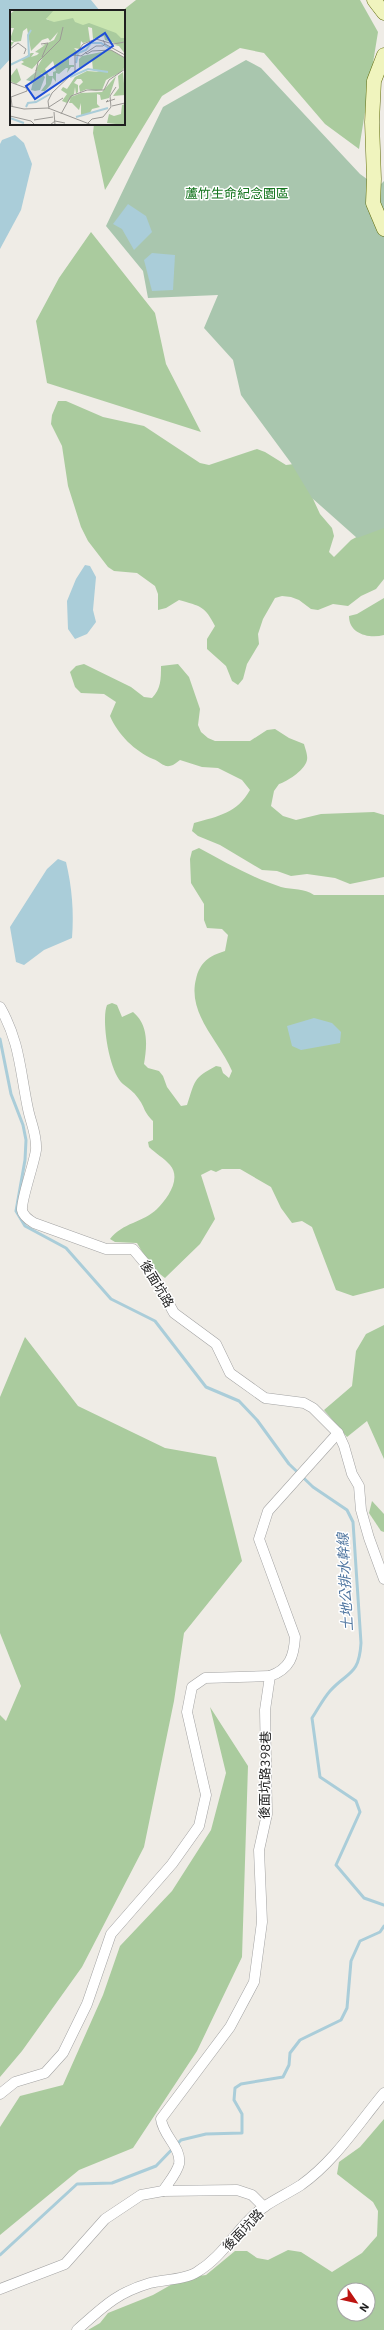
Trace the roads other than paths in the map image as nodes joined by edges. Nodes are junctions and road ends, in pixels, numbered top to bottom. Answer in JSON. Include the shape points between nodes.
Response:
{"nodes":[{"id":1,"x":374,"y":0,"type":"edge"},
{"id":2,"x":384,"y":13,"type":"edge"},
{"id":3,"x":384,"y":55,"type":"edge"},
{"id":4,"x":384,"y":229,"type":"edge"},
{"id":5,"x":0,"y":1007,"type":"edge"},
{"id":6,"x":338,"y":1433,"type":"junction"},
{"id":7,"x":384,"y":1579,"type":"edge"},
{"id":8,"x":270,"y":1676,"type":"junction"},
{"id":9,"x":384,"y":2093,"type":"edge"},
{"id":10,"x":0,"y":2094,"type":"edge"},
{"id":11,"x":163,"y":2191,"type":"junction"},
{"id":12,"x":264,"y":2207,"type":"junction"},
{"id":13,"x":0,"y":2289,"type":"edge"},
{"id":14,"x":77,"y":2330,"type":"edge"}],
"edges":[{"from":1,"to":2,"type":"street"},
{"from":3,"to":4,"type":"street","via":[[374,81],[372,122],[373,203]]},
{"from":5,"to":6,"type":"street","name":"後面坑路","via":[[18,1049],[28,1109],[37,1139],[35,1158],[22,1206],[27,1218],[40,1226],[106,1249],[133,1249],[149,1268],[174,1312],[216,1344],[230,1373],[265,1398],[304,1403],[313,1408]]},
{"from":6,"to":7,"type":"street","name":"後面坑路","via":[[352,1474],[359,1486],[361,1510]]},
{"from":6,"to":8,"type":"street","via":[[268,1511],[259,1539],[295,1637],[294,1654],[281,1672]]},
{"from":8,"to":10,"type":"street","via":[[205,1678],[192,1687],[186,1712],[206,1795],[199,1826],[172,1864],[112,1934],[87,2004],[63,2053],[44,2073],[15,2082]]},
{"from":8,"to":11,"type":"street","name":"後面坑路398巷","via":[[265,1710],[267,1814],[259,1850],[262,1922],[254,1982],[230,2027],[161,2119],[162,2129],[178,2152],[179,2165]]},
{"from":9,"to":12,"type":"street","name":"後面坑路","via":[[348,2139],[322,2166],[301,2185]]},
{"from":11,"to":12,"type":"street","via":[[237,2190],[252,2195]]},
{"from":11,"to":13,"type":"street","via":[[141,2195],[105,2219],[65,2264]]},
{"from":12,"to":14,"type":"street","name":"後面坑路","via":[[214,2260],[196,2274],[134,2288],[109,2300]]}]}
